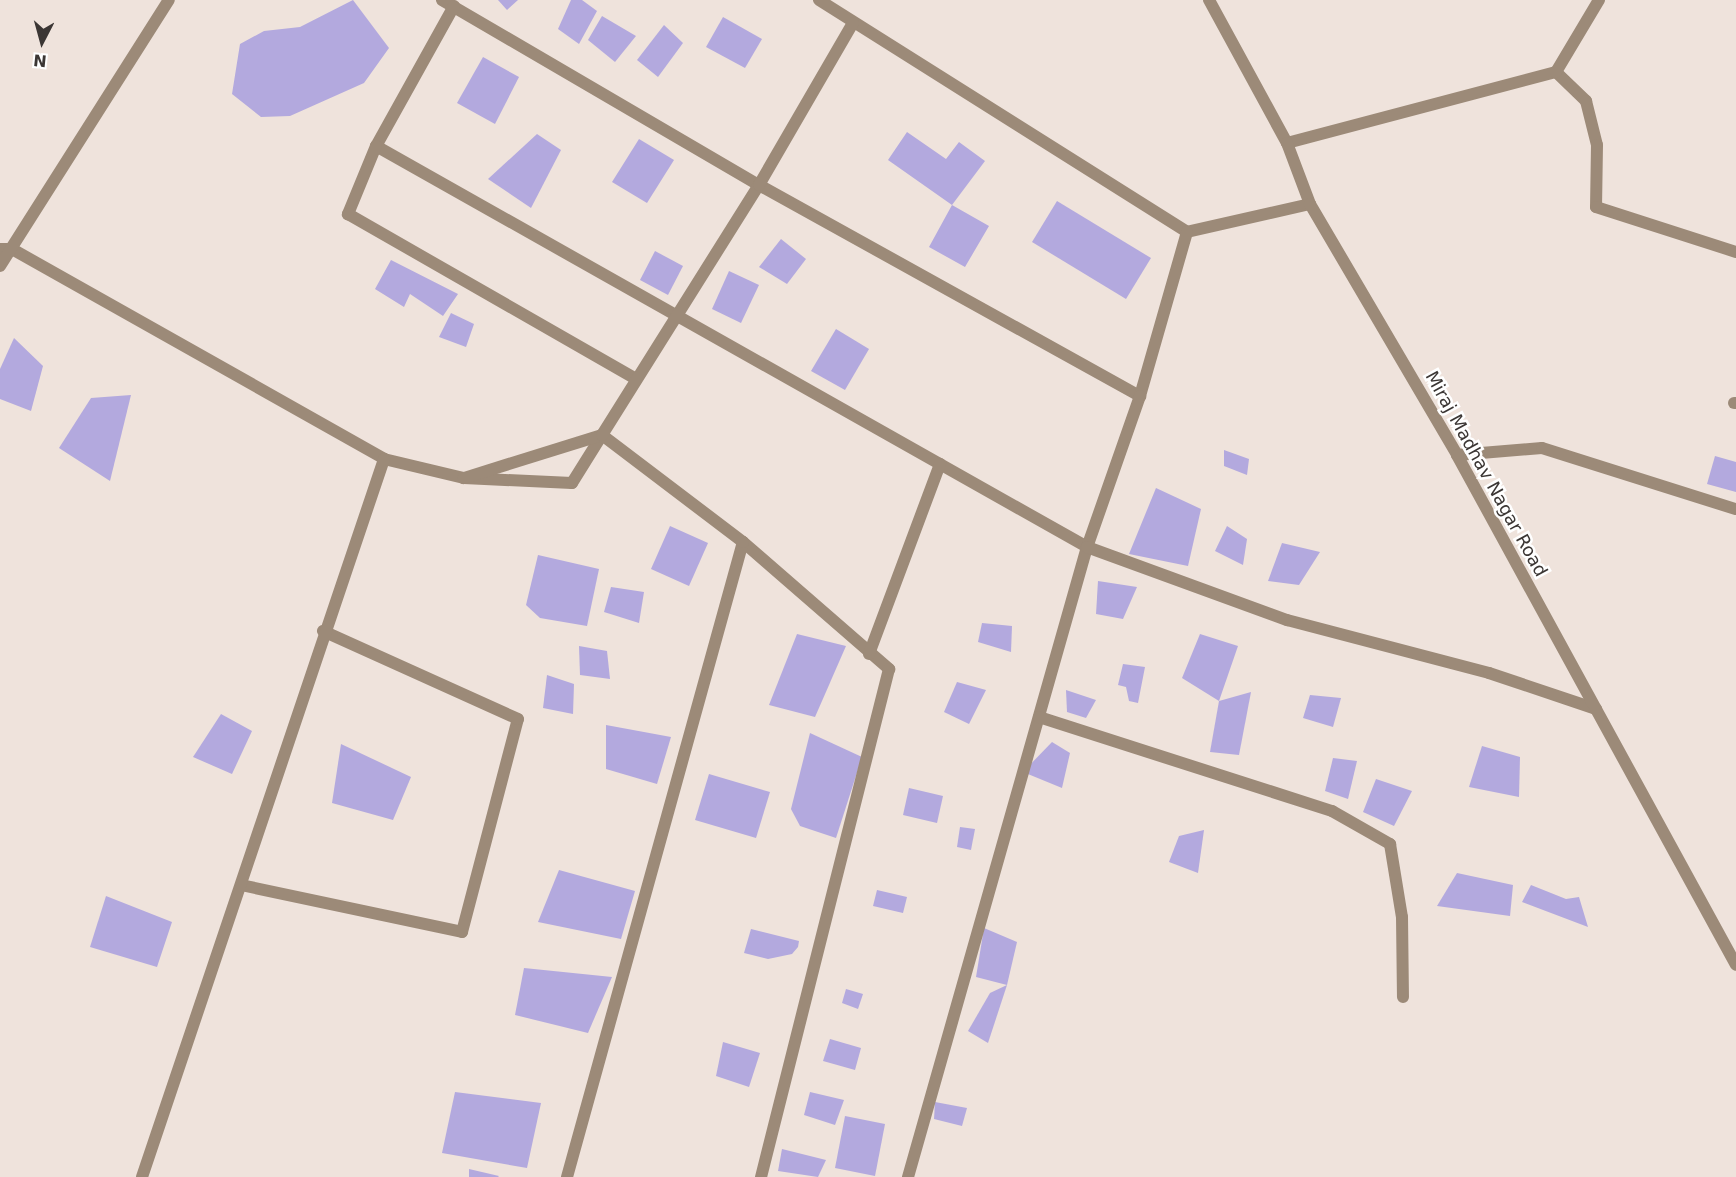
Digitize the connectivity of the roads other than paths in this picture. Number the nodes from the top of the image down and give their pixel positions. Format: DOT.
graph roads {
  1 [pos="169,0"];
  2 [pos="442,0"];
  3 [pos="819,0"];
  4 [pos="1209,0"];
  5 [pos="1599,0"];
  6 [pos="454,6"];
  7 [pos="853,22"];
  8 [pos="1556,72"];
  9 [pos="1287,143"];
  10 [pos="376,146"];
  11 [pos="759,185"];
  12 [pos="1310,204"];
  13 [pos="1186,232"];
  14 [pos="6,249"];
  15 [pos="1736,252"];
  16 [pos="0,266"];
  17 [pos="677,318"];
  18 [pos="636,379"];
  19 [pos="1140,396"];
  20 [pos="602,435"];
  21 [pos="1457,455"];
  22 [pos="384,459"];
  23 [pos="940,464"];
  24 [pos="464,478"];
  25 [pos="1736,509"];
  26 [pos="743,542"];
  27 [pos="1087,547"];
  28 [pos="323,631"];
  29 [pos="869,654"];
  30 [pos="1596,709"];
  31 [pos="1039,717"];
  32 [pos="242,885"];
  33 [pos="1736,964"];
  34 [pos="1403,997"];
  35 [pos="142,1177"];
  36 [pos="567,1177"];
  37 [pos="761,1177"];
  38 [pos="908,1177"];
  1 -- 14 [label="street"];
  2 -- 6 [label="street"];
  3 -- 7 [label="street"];
  4 -- 9 [label="street, Miraj Madhav Nagar Road"];
  5 -- 8 [label="street"];
  6 -- 10 [label="street"];
  6 -- 11 [label="street"];
  7 -- 11 [label="street"];
  7 -- 13 [label="street"];
  8 -- 9 [label="street"];
  8 -- 15 [label="street"];
  9 -- 12 [label="street, Miraj Madhav Nagar Road"];
  10 -- 17 [label="street"];
  10 -- 18 [label="street"];
  11 -- 17 [label="street"];
  11 -- 19 [label="street"];
  12 -- 13 [label="street"];
  12 -- 21 [label="street, Miraj Madhav Nagar Road"];
  13 -- 19 [label="street"];
  14 -- 16 [label="street"];
  14 -- 22 [label="street"];
  17 -- 18 [label="street"];
  17 -- 23 [label="street"];
  18 -- 20 [label="street"];
  19 -- 27 [label="street"];
  20 -- 24 [label="street"];
  20 -- 24 [label="street"];
  20 -- 26 [label="street"];
  21 -- 25 [label="street"];
  21 -- 30 [label="street, Miraj Madhav Nagar Road"];
  22 -- 24 [label="street"];
  22 -- 28 [label="street"];
  23 -- 27 [label="street"];
  23 -- 29 [label="street"];
  26 -- 29 [label="street"];
  26 -- 36 [label="street"];
  27 -- 30 [label="street"];
  27 -- 31 [label="street"];
  28 -- 32 [label="street"];
  28 -- 32 [label="street"];
  29 -- 37 [label="street"];
  30 -- 33 [label="street, Miraj Madhav Nagar Road"];
  31 -- 34 [label="street"];
  31 -- 38 [label="street"];
  32 -- 35 [label="street"];
}
